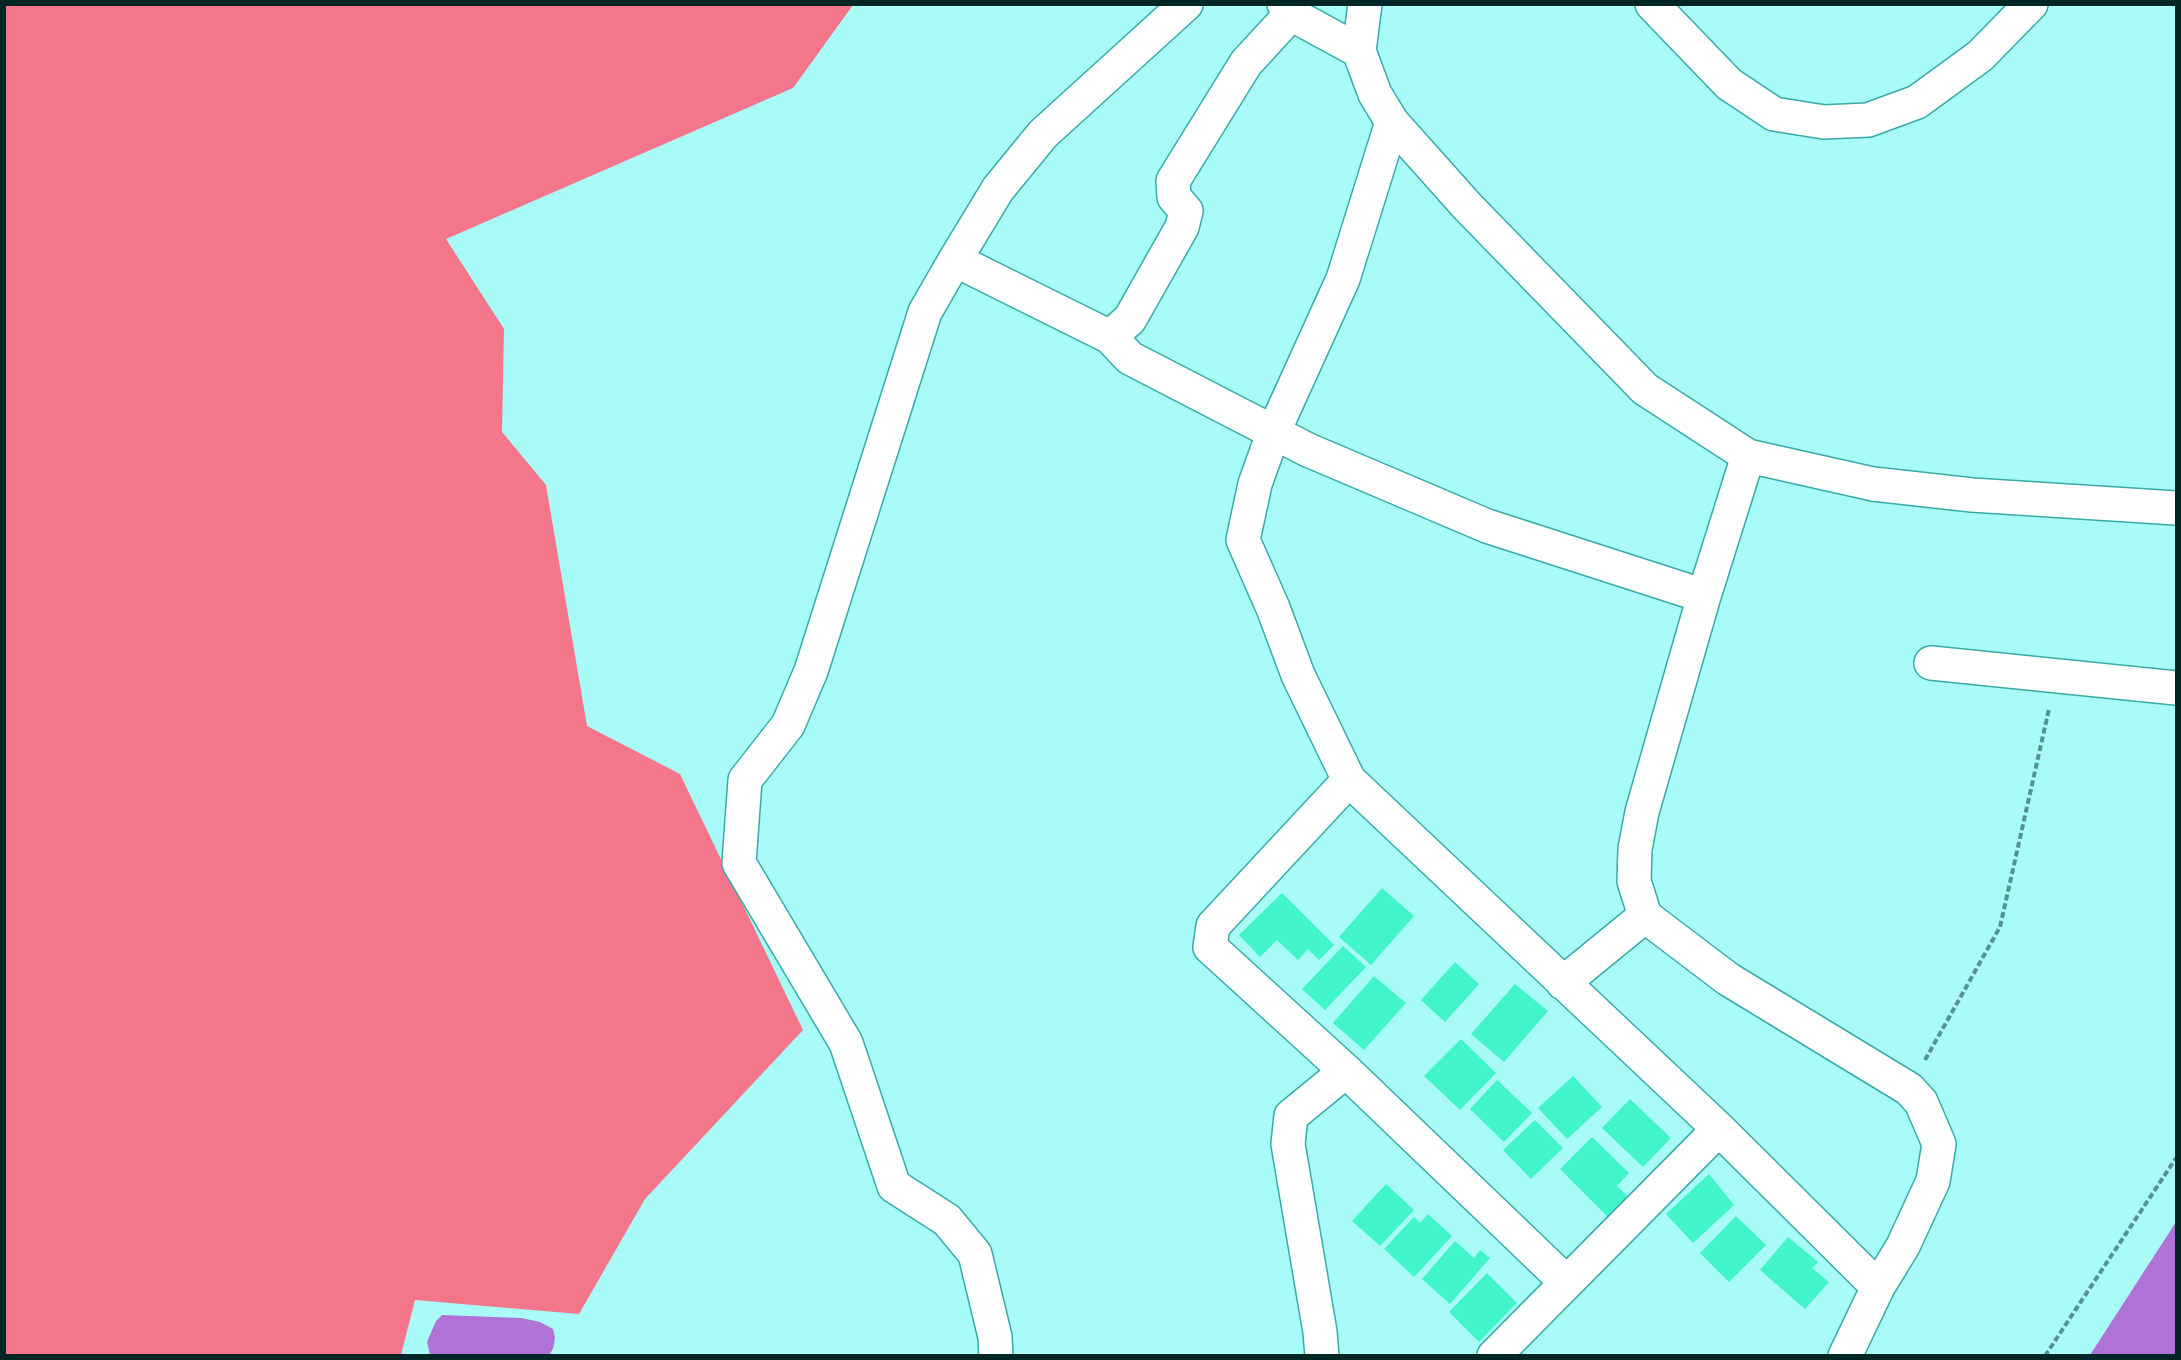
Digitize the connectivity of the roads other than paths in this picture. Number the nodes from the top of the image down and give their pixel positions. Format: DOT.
graph roads {
  1 [pos="1186,4"];
  2 [pos="1365,4"];
  3 [pos="1652,4"];
  4 [pos="2031,4"];
  5 [pos="1287,9"];
  6 [pos="1359,51"];
  7 [pos="1392,122"];
  8 [pos="955,260"];
  9 [pos="1110,337"];
  10 [pos="1274,431"];
  11 [pos="1748,456"];
  12 [pos="2176,508"];
  13 [pos="1704,596"];
  14 [pos="1931,663"];
  15 [pos="2176,688"];
  16 [pos="1349,780"];
  17 [pos="1645,916"];
  18 [pos="1563,983"];
  19 [pos="1346,1071"];
  20 [pos="1719,1129"];
  21 [pos="1566,1282"];
  22 [pos="1878,1287"];
  23 [pos="996,1356"];
  24 [pos="1322,1356"];
  25 [pos="1494,1356"];
  26 [pos="1845,1356"];
  1 -- 8 [label="street"];
  2 -- 6 [label="street"];
  3 -- 4 [label="street"];
  5 -- 6 [label="street"];
  5 -- 9 [label="street"];
  6 -- 7 [label="street"];
  7 -- 10 [label="street"];
  7 -- 11 [label="street"];
  8 -- 9 [label="street"];
  8 -- 23 [label="street"];
  9 -- 10 [label="street"];
  10 -- 13 [label="street"];
  10 -- 16 [label="street"];
  11 -- 12 [label="street"];
  11 -- 13 [label="street"];
  13 -- 17 [label="street"];
  14 -- 15 [label="street"];
  16 -- 18 [label="street"];
  16 -- 19 [label="street"];
  17 -- 18 [label="street"];
  17 -- 22 [label="street"];
  18 -- 20 [label="street"];
  19 -- 21 [label="street"];
  19 -- 24 [label="street"];
  20 -- 21 [label="street"];
  20 -- 22 [label="street"];
  21 -- 25 [label="street"];
  22 -- 26 [label="street"];
}
